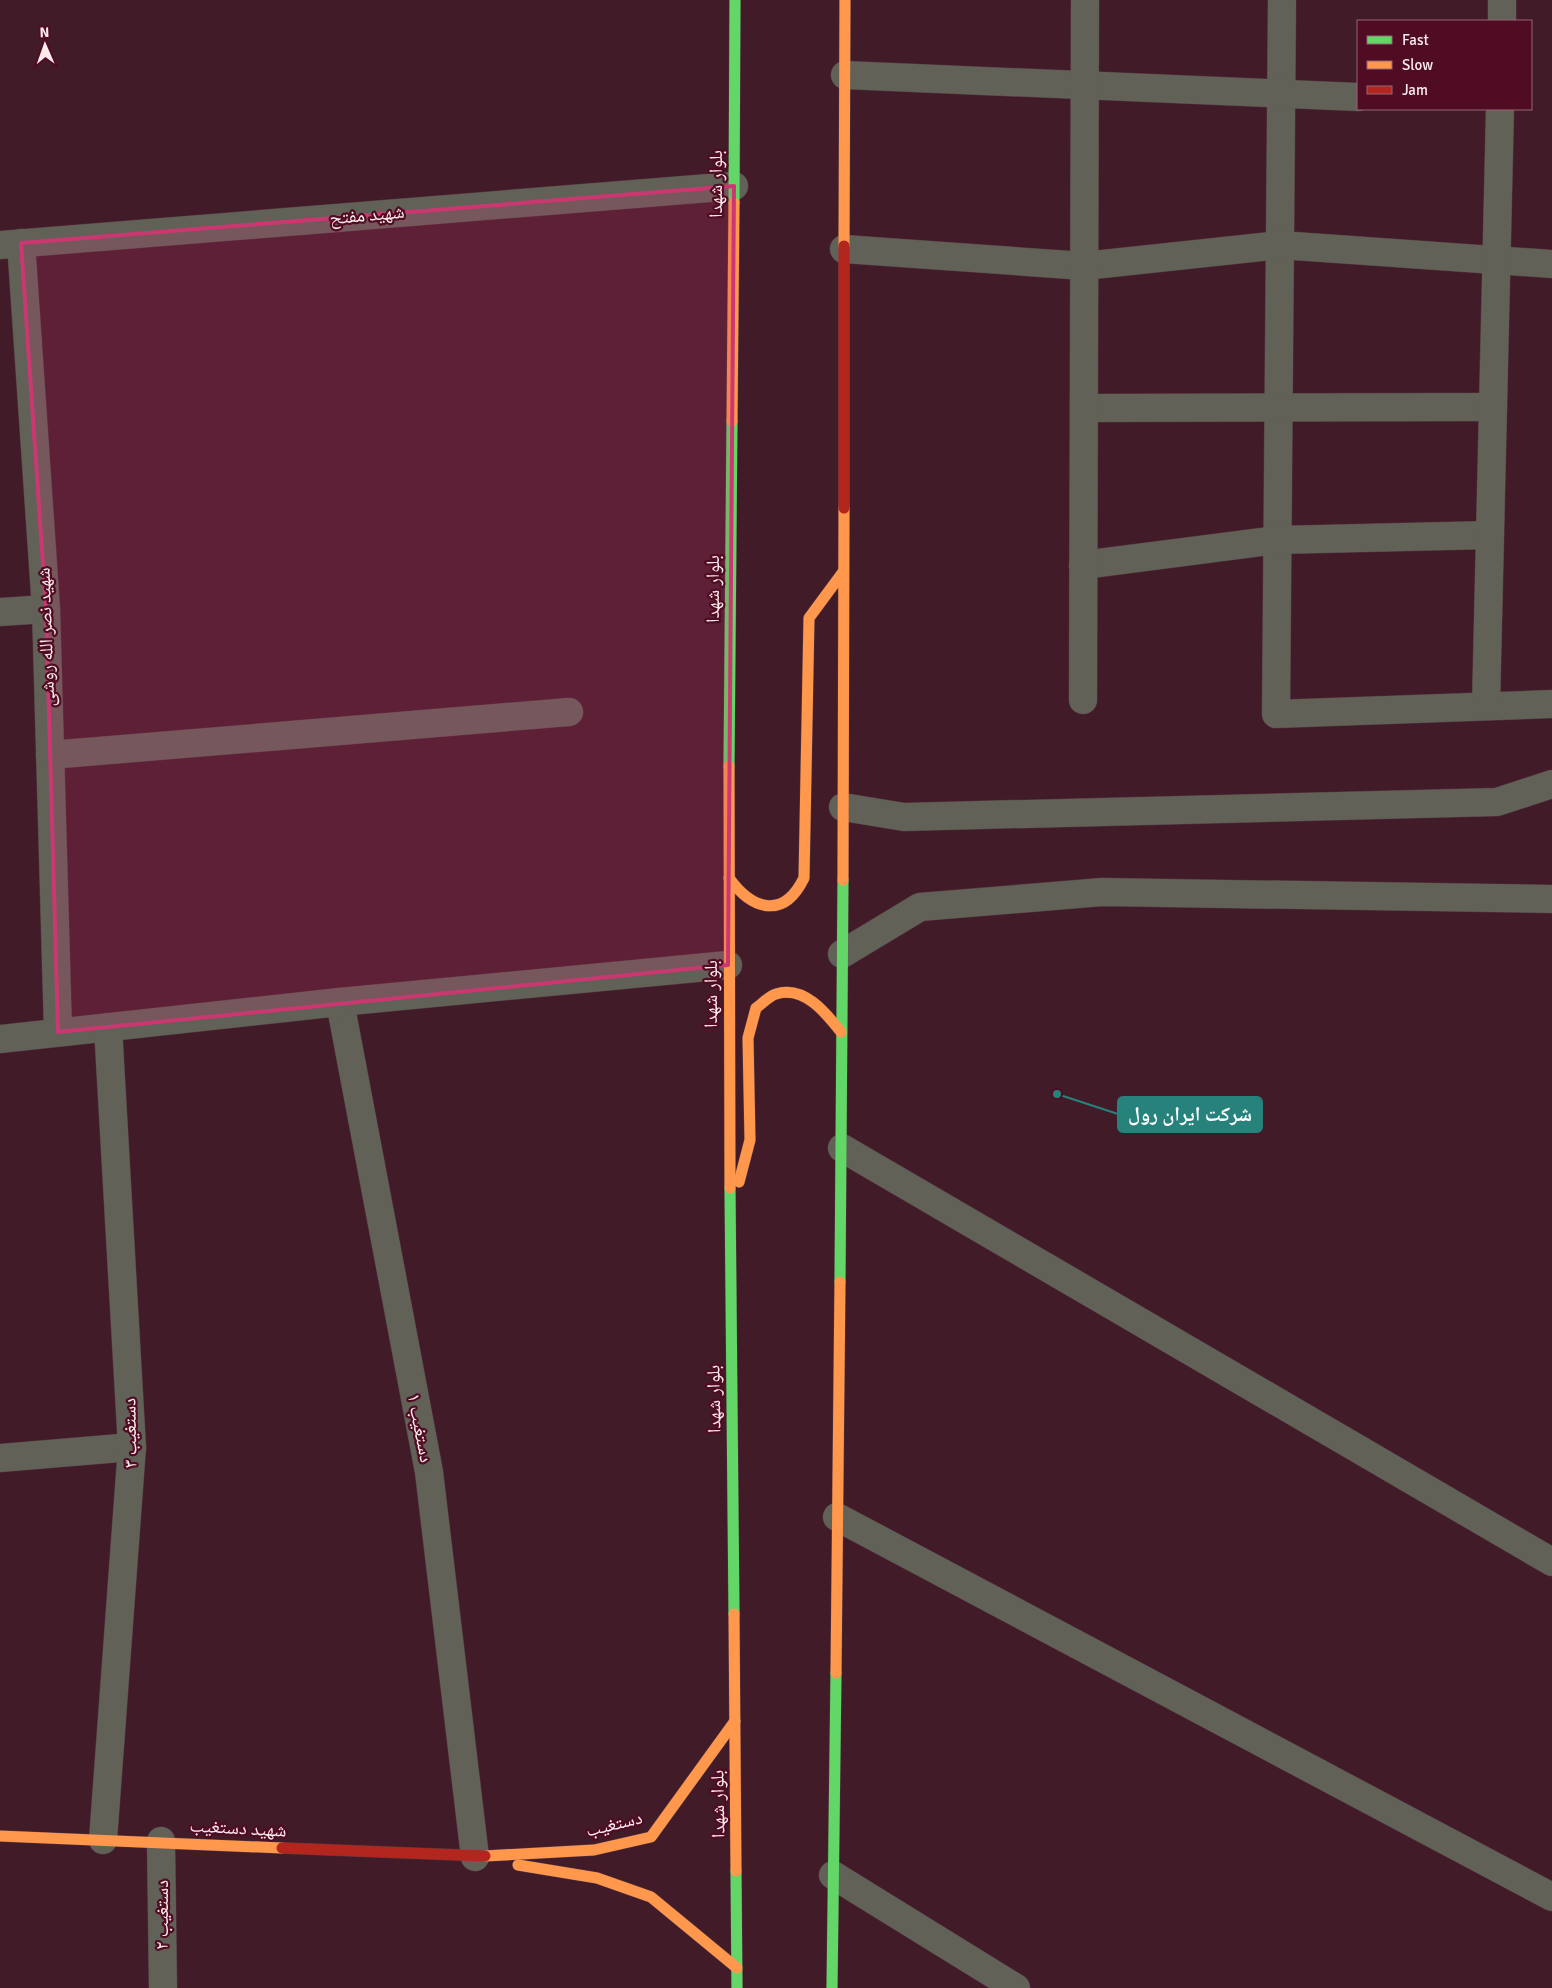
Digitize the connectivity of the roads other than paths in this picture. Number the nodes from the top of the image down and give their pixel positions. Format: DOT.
graph roads {
  1 [pos="735,0"];
  2 [pos="845,0"];
  3 [pos="1085,0"];
  4 [pos="1282,0"];
  5 [pos="1502,0"];
  6 [pos="1502,20"];
  7 [pos="845,75"];
  8 [pos="1085,86"];
  9 [pos="1281,94"];
  10 [pos="1357,97"];
  11 [pos="1500,110"];
  12 [pos="734,186"];
  13 [pos="10,244"];
  14 [pos="1280,245"];
  15 [pos="844,249"];
  16 [pos="1496,262"];
  17 [pos="1552,264"];
  18 [pos="1084,266"];
  19 [pos="1278,406"];
  20 [pos="1493,407"];
  21 [pos="1084,408"];
  22 [pos="1490,535"];
  23 [pos="1277,540"];
  24 [pos="1084,565"];
  25 [pos="843,572"];
  26 [pos="46,609"];
  27 [pos="0,612"];
  28 [pos="1082,700"];
  29 [pos="1552,704"];
  30 [pos="1486,706"];
  31 [pos="569,712"];
  32 [pos="50,755"];
  33 [pos="1552,784"];
  34 [pos="843,807"];
  35 [pos="729,878"];
  36 [pos="1552,899"];
  37 [pos="842,954"];
  38 [pos="728,965"];
  39 [pos="340,1002"];
  40 [pos="108,1027"];
  41 [pos="58,1032"];
  42 [pos="841,1032"];
  43 [pos="0,1039"];
  44 [pos="842,1148"];
  45 [pos="730,1218"];
  46 [pos="132,1447"];
  47 [pos="0,1458"];
  48 [pos="837,1517"];
  49 [pos="1552,1562"];
  50 [pos="735,1721"];
  51 [pos="0,1836"];
  52 [pos="103,1840"];
  53 [pos="161,1841"];
  54 [pos="475,1857"];
  55 [pos="833,1875"];
  56 [pos="1552,1897"];
  57 [pos="737,1968"];
  58 [pos="163,1988"];
  59 [pos="737,1988"];
  60 [pos="832,1988"];
  61 [pos="1016,1988"];
  1 -- 12 [label="main road, بلوار شهدا"];
  2 -- 7 [label="main road"];
  3 -- 8 [label="street"];
  4 -- 9 [label="street"];
  5 -- 6 [label="street"];
  7 -- 8 [label="street"];
  7 -- 15 [label="main road"];
  8 -- 9 [label="street"];
  8 -- 18 [label="street"];
  9 -- 10 [label="street"];
  9 -- 14 [label="street"];
  11 -- 16 [label="street"];
  12 -- 13 [label="street, شهید مفتح"];
  12 -- 35 [label="main road, بلوار شهدا"];
  13 -- 26 [label="street, شهید نصر الله روشی"];
  14 -- 16 [label="street"];
  14 -- 18 [label="street"];
  14 -- 19 [label="street"];
  15 -- 18 [label="street"];
  15 -- 25 [label="main road"];
  16 -- 17 [label="street"];
  16 -- 20 [label="street"];
  18 -- 21 [label="street"];
  19 -- 20 [label="street"];
  19 -- 21 [label="street"];
  19 -- 23 [label="street"];
  20 -- 22 [label="street"];
  21 -- 24 [label="street"];
  22 -- 23 [label="street"];
  22 -- 30 [label="street"];
  23 -- 24 [label="street"];
  23 -- 30 [label="street"];
  24 -- 28 [label="street"];
  25 -- 34 [label="main road"];
  25 -- 35 [label="main road"];
  26 -- 27 [label="street"];
  26 -- 32 [label="street, شهید نصر الله روشی"];
  29 -- 30 [label="street"];
  31 -- 32 [label="street"];
  32 -- 41 [label="street, شهید نصر الله روشی"];
  33 -- 34 [label="street"];
  34 -- 37 [label="main road"];
  35 -- 38 [label="main road, بلوار شهدا"];
  36 -- 37 [label="street"];
  37 -- 42 [label="main road"];
  38 -- 39 [label="street"];
  38 -- 45 [label="main road, بلوار شهدا"];
  39 -- 40 [label="street"];
  39 -- 54 [label="street, دستغیب ۱"];
  40 -- 41 [label="street"];
  40 -- 46 [label="street, دستغیب ۳"];
  41 -- 43 [label="street"];
  42 -- 44 [label="main road"];
  42 -- 45 [label="main road"];
  44 -- 48 [label="main road"];
  44 -- 49 [label="street"];
  45 -- 50 [label="main road, بلوار شهدا"];
  46 -- 47 [label="street"];
  46 -- 52 [label="street, دستغیب ۳"];
  48 -- 55 [label="main road"];
  48 -- 56 [label="street"];
  50 -- 54 [label="main road, دستغیب"];
  50 -- 57 [label="main road, بلوار شهدا"];
  51 -- 52 [label="main road, شهید دستغیب"];
  52 -- 53 [label="main road, شهید دستغیب"];
  53 -- 54 [label="main road, شهید دستغیب"];
  53 -- 58 [label="street, دستغیب ۲"];
  54 -- 57 [label="main road"];
  55 -- 60 [label="main road"];
  55 -- 61 [label="street"];
  57 -- 59 [label="main road, بلوار شهدا"];
}
